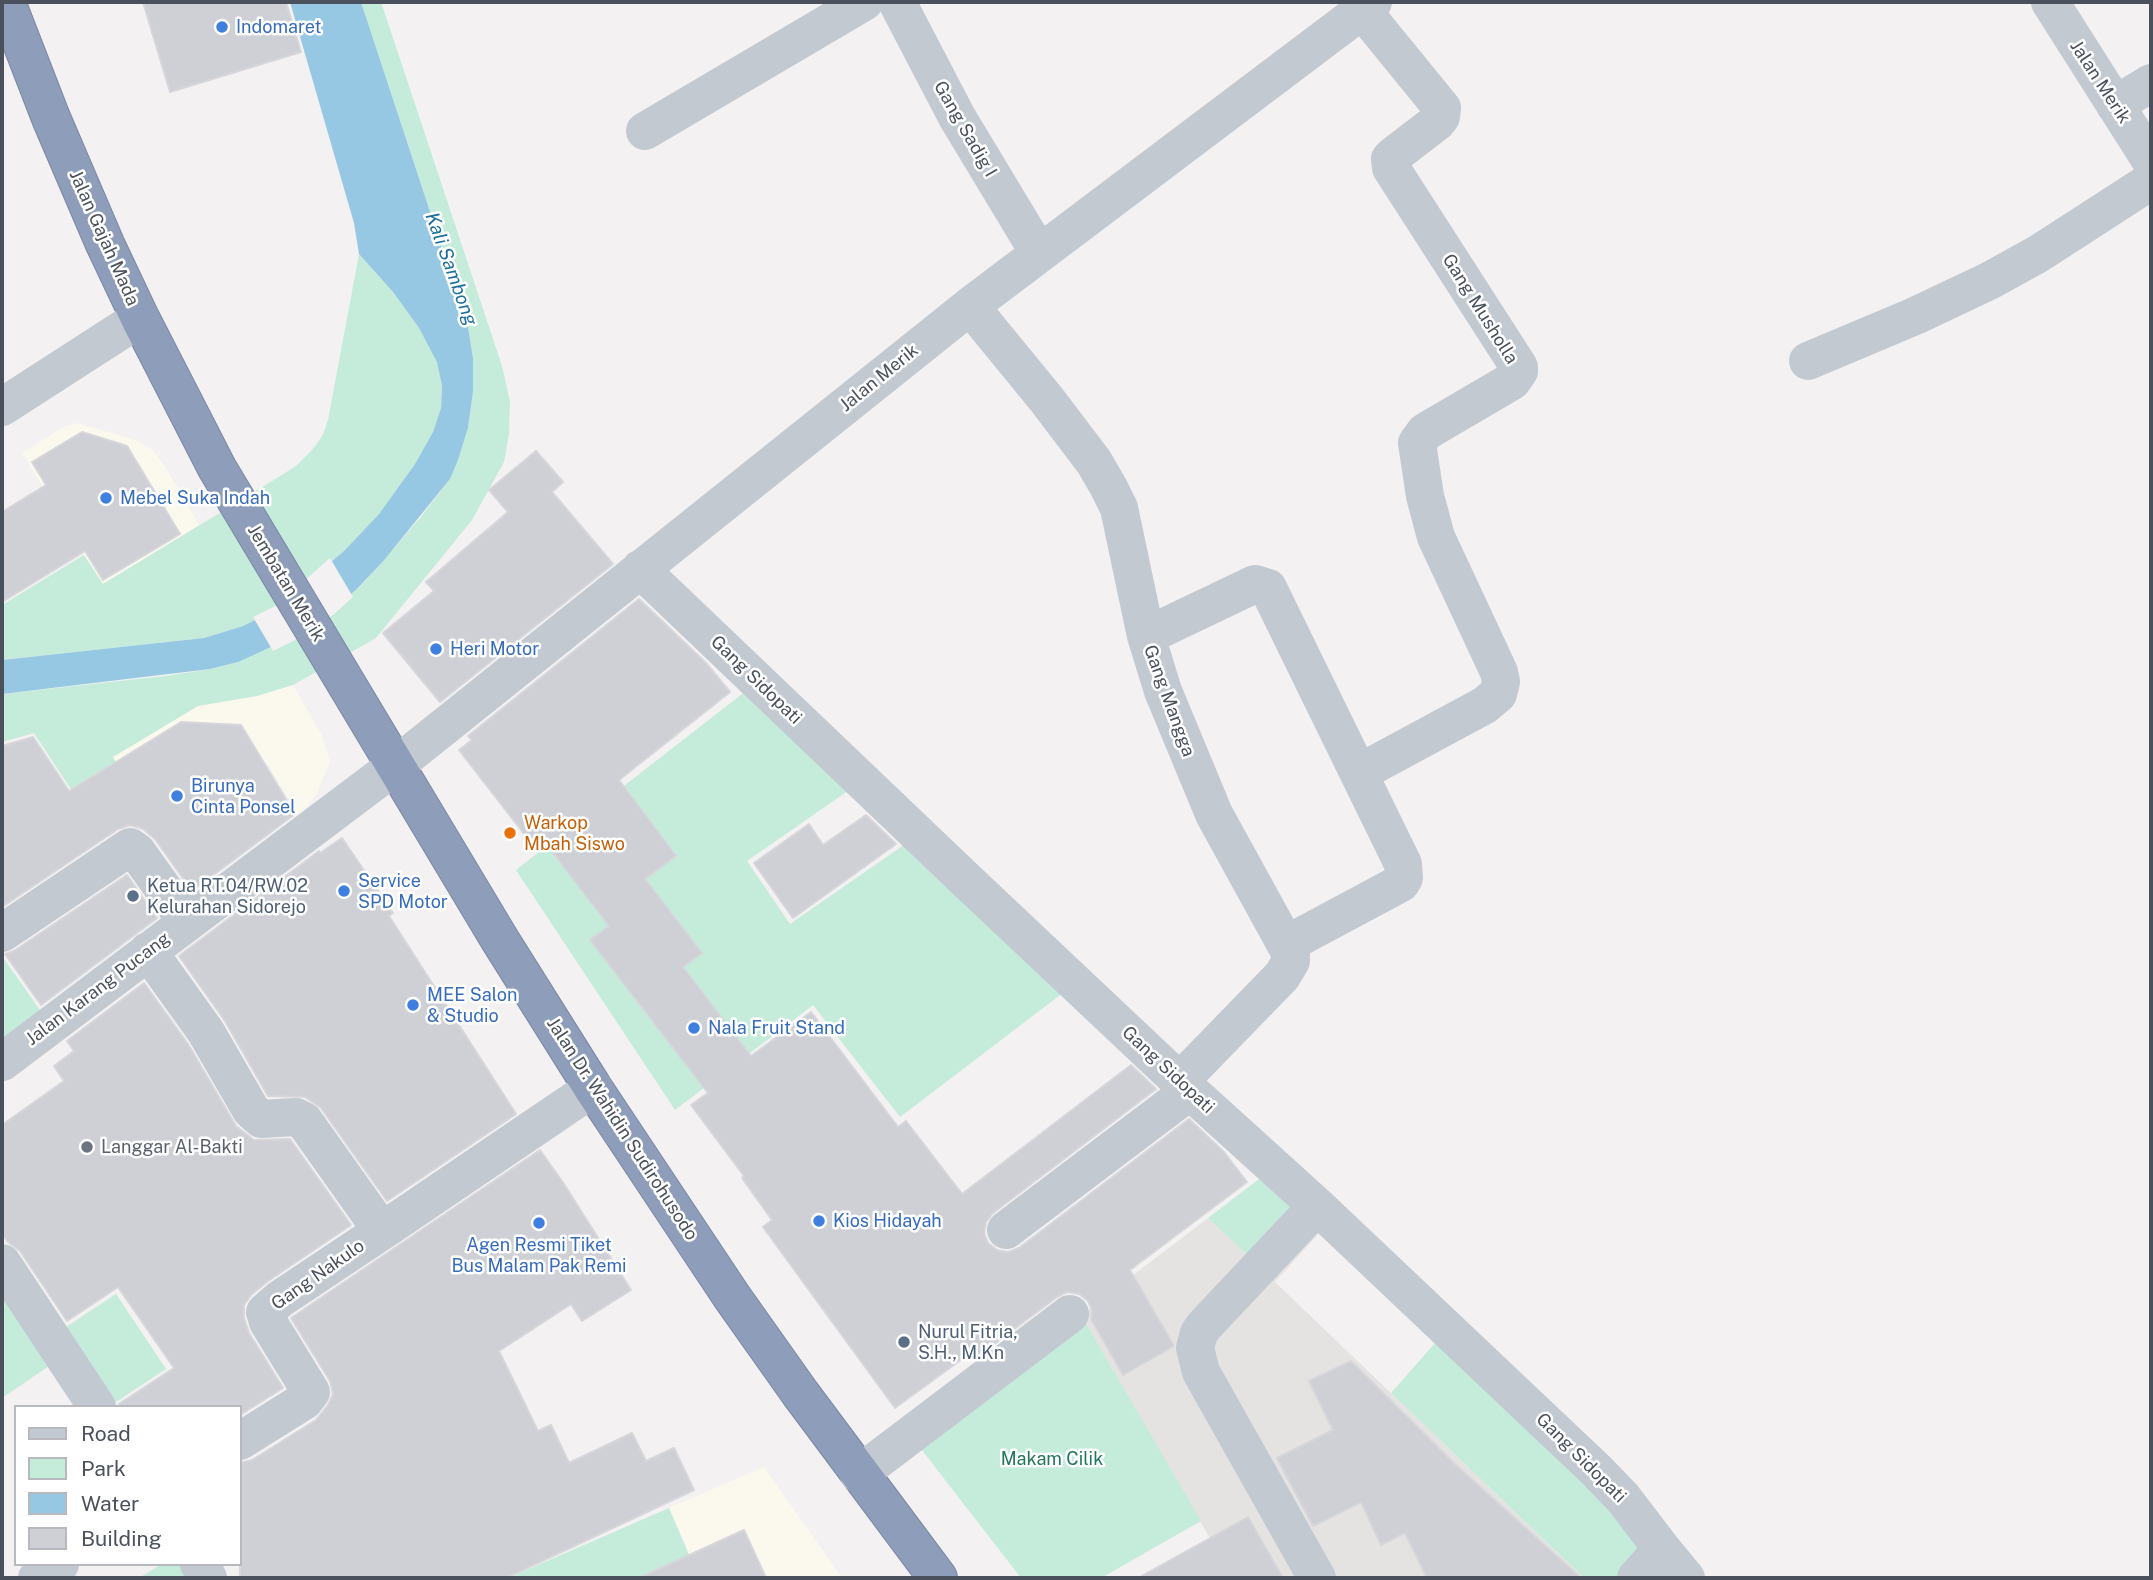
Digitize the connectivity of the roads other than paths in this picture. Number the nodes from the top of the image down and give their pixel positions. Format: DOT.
graph roads {
  1 [pos="6,2"];
  2 [pos="864,2"];
  3 [pos="897,2"];
  4 [pos="2050,2"];
  5 [pos="1368,6"];
  6 [pos="2151,82"];
  7 [pos="2115,105"];
  8 [pos="645,131"];
  9 [pos="2151,161"];
  10 [pos="2151,181"];
  11 [pos="1039,253"];
  12 [pos="970,306"];
  13 [pos="140,318"];
  14 [pos="1808,360"];
  15 [pos="2,407"];
  16 [pos="217,468"];
  17 [pos="640,569"];
  18 [pos="1146,636"];
  19 [pos="333,663"];
  20 [pos="395,766"];
  21 [pos="1359,773"];
  22 [pos="187,922"];
  23 [pos="2,933"];
  24 [pos="1287,944"];
  25 [pos="148,951"];
  26 [pos="2,1062"];
  27 [pos="1185,1086"];
  28 [pos="593,1088"];
  29 [pos="1317,1206"];
  30 [pos="1006,1230"];
  31 [pos="382,1231"];
  32 [pos="2,1264"];
  33 [pos="1070,1314"];
  34 [pos="96,1405"];
  35 [pos="242,1440"];
  36 [pos="859,1474"];
  37 [pos="1661,1549"];
  38 [pos="57,1566"];
  39 [pos="933,1576"];
  40 [pos="37,1578"];
  41 [pos="1317,1578"];
  42 [pos="1636,1578"];
  43 [pos="1686,1578"];
  1 -- 13 [label="highway, Jalan Gajah Mada"];
  2 -- 8 [label="street"];
  3 -- 11 [label="street, Gang Sadig I"];
  4 -- 7 [label="street, Jalan Merik"];
  5 -- 11 [label="street, Jalan Merik"];
  5 -- 21 [label="street, Gang Musholla"];
  6 -- 7 [label="street"];
  7 -- 9 [label="street, Jalan Merik"];
  10 -- 14 [label="street"];
  11 -- 12 [label="street, Jalan Merik"];
  12 -- 17 [label="street, Jalan Merik"];
  12 -- 18 [label="street, Gang Mangga"];
  13 -- 15 [label="street"];
  13 -- 16 [label="highway, Jalan Gajah Mada"];
  16 -- 19 [label="highway, Jembatan Merik"];
  17 -- 20 [label="street, Jalan Merik"];
  17 -- 27 [label="street, Gang Sidopati"];
  18 -- 21 [label="street"];
  18 -- 24 [label="street, Gang Mangga"];
  19 -- 20 [label="highway, Jalan Dr. Wahidin Sudirohusodo"];
  20 -- 22 [label="street, Jalan Karang Pucang"];
  20 -- 28 [label="highway, Jalan Dr. Wahidin Sudirohusodo"];
  21 -- 24 [label="street"];
  22 -- 23 [label="street"];
  22 -- 25 [label="street, Jalan Karang Pucang"];
  24 -- 27 [label="street"];
  25 -- 26 [label="street, Jalan Karang Pucang"];
  25 -- 31 [label="street"];
  27 -- 29 [label="street, Gang Sidopati"];
  27 -- 30 [label="street"];
  28 -- 31 [label="street"];
  28 -- 36 [label="highway, Jalan Dr. Wahidin Sudirohusodo"];
  29 -- 37 [label="street, Gang Sidopati"];
  29 -- 41 [label="street"];
  31 -- 35 [label="street, Gang Nakulo"];
  32 -- 34 [label="street"];
  33 -- 36 [label="street"];
  36 -- 39 [label="highway, Jalan Dr. Wahidin Sudirohusodo"];
  37 -- 42 [label="street"];
  37 -- 43 [label="street, Gang Sidopati"];
  38 -- 40 [label="street"];
}
